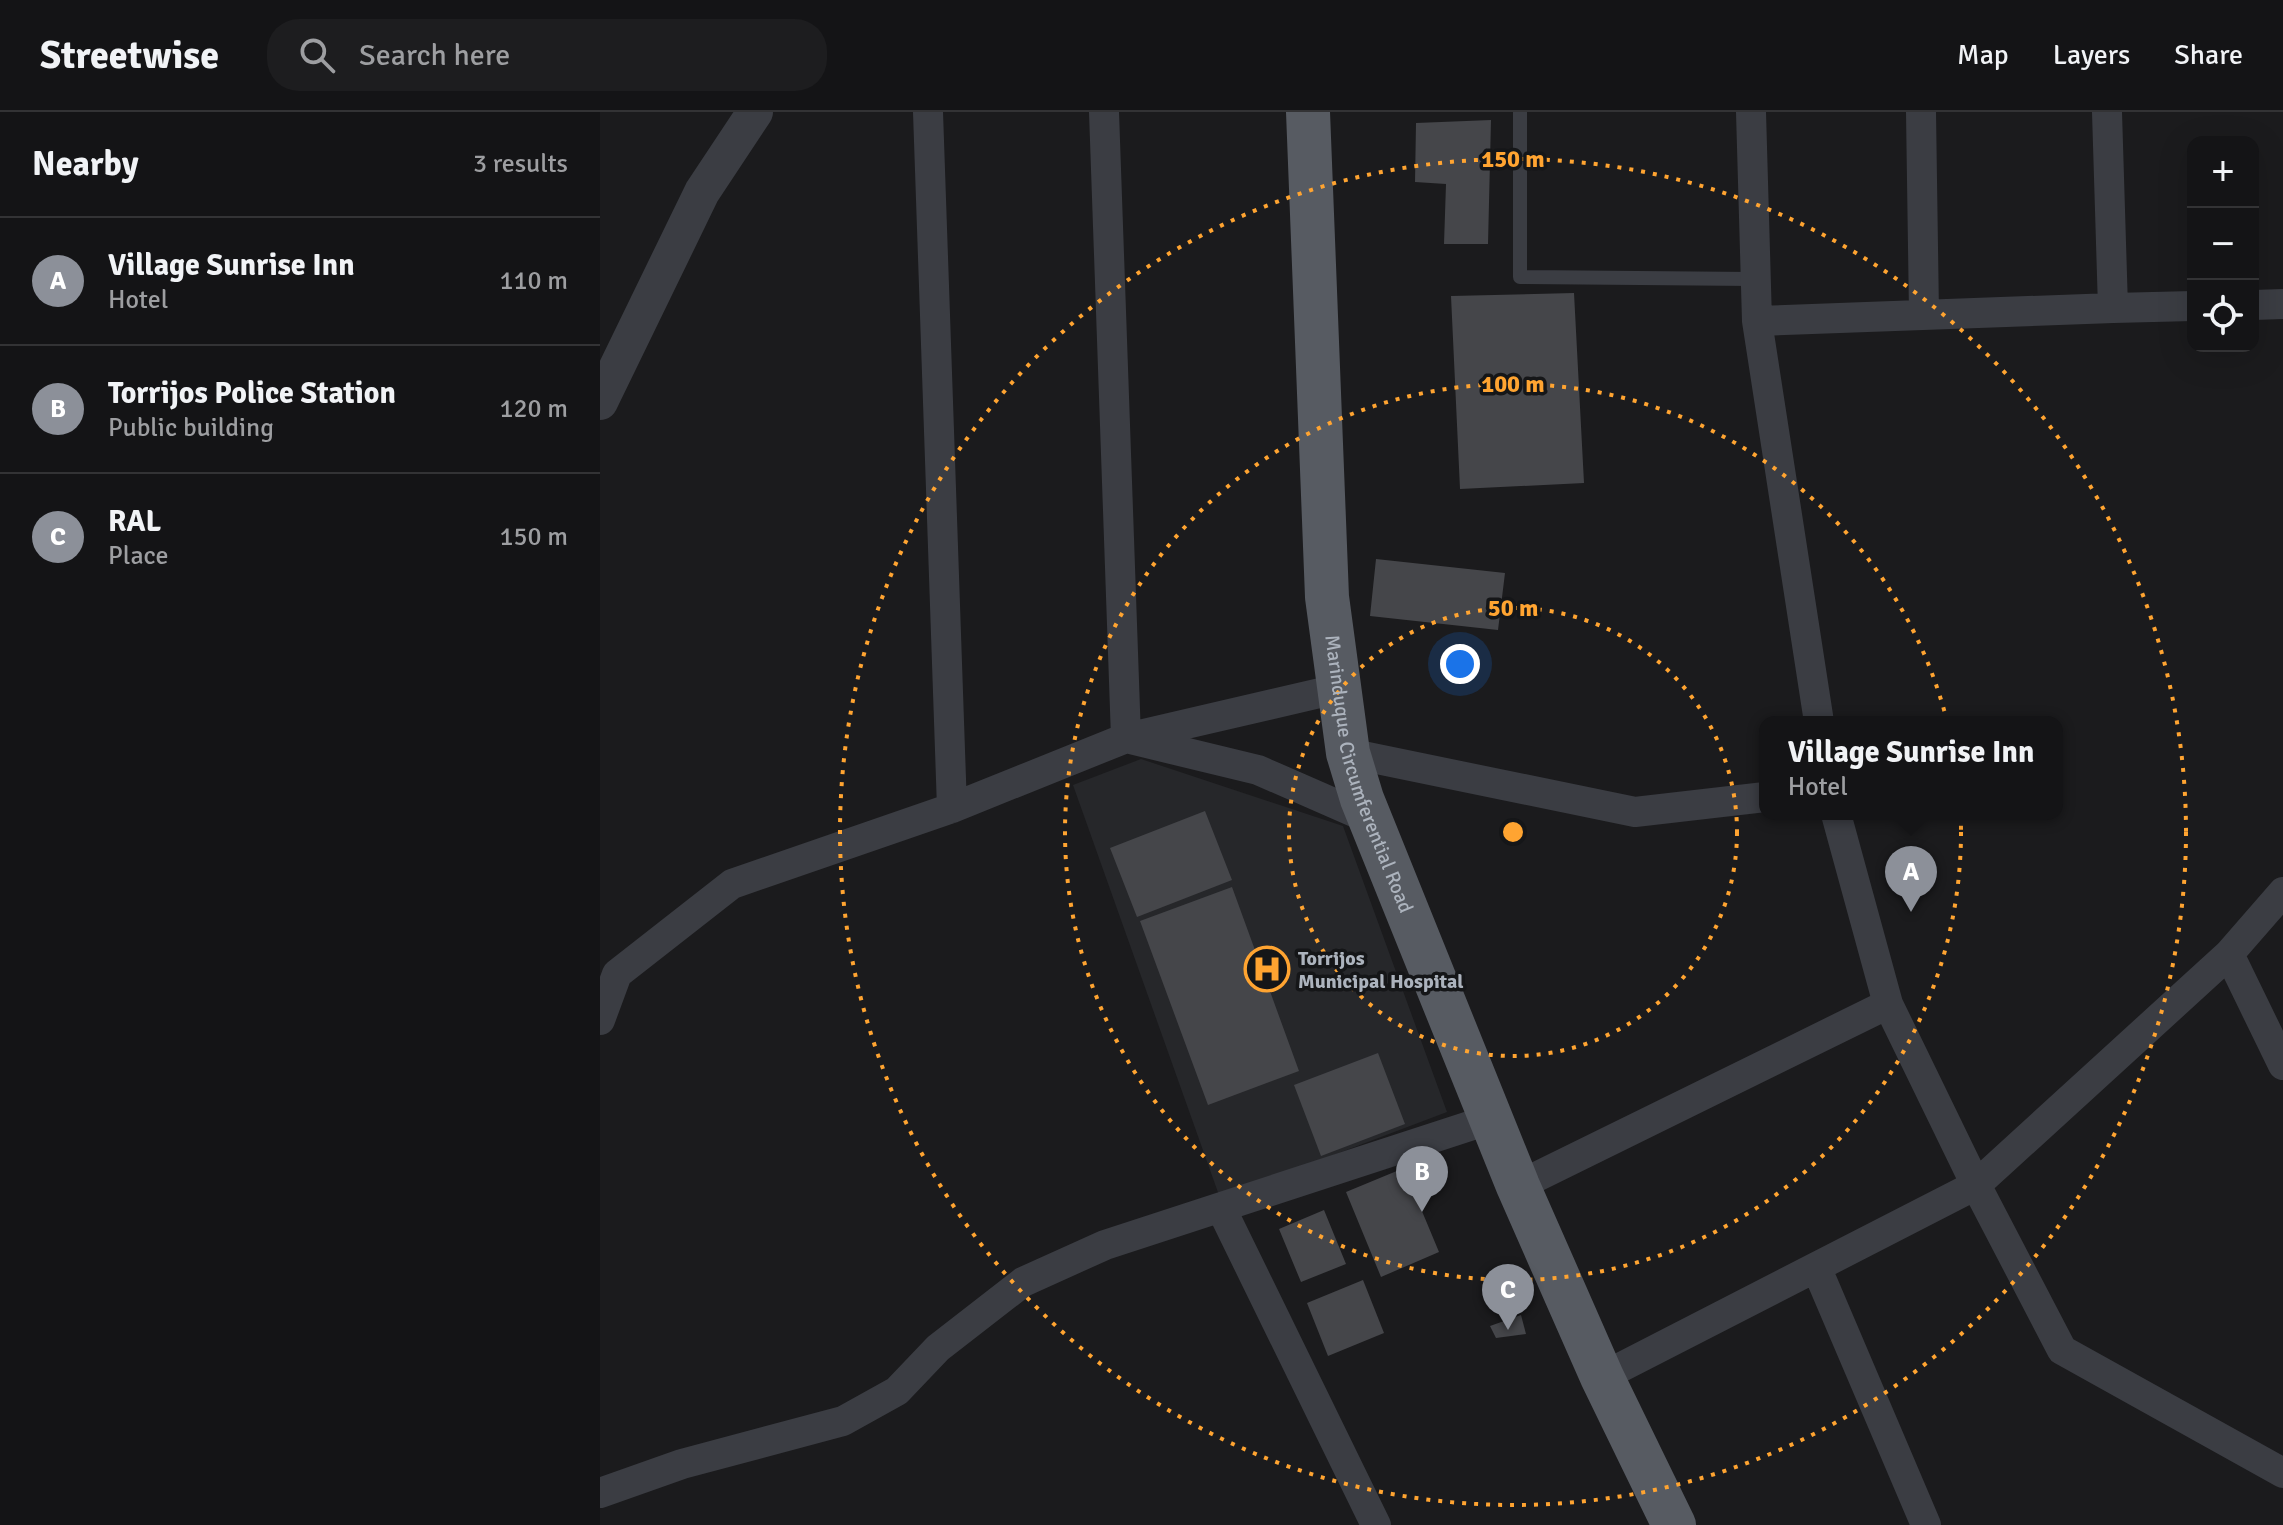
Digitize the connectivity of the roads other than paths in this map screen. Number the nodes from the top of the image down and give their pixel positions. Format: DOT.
graph roads {
  1 [pos="755,112"];
  2 [pos="928,112"];
  3 [pos="1104,112"];
  4 [pos="1308,112"];
  5 [pos="1520,112"];
  6 [pos="1751,112"];
  7 [pos="1921,112"];
  8 [pos="2107,112"];
  9 [pos="1753,279"];
  10 [pos="2283,304"];
  11 [pos="2259,305"];
  12 [pos="2187,306"];
  13 [pos="2113,308"];
  14 [pos="1924,314"];
  15 [pos="1757,321"];
  16 [pos="600,402"];
  17 [pos="1337,689"];
  18 [pos="1818,716"];
  19 [pos="1126,738"];
  20 [pos="1348,753"];
  21 [pos="1759,798"];
  22 [pos="952,808"];
  23 [pos="1370,819"];
  24 [pos="1838,820"];
  25 [pos="2283,892"];
  26 [pos="2229,954"];
  27 [pos="1888,1004"];
  28 [pos="600,1020"];
  29 [pos="2283,1065"];
  30 [pos="1491,1119"];
  31 [pos="1976,1185"];
  32 [pos="1518,1186"];
  33 [pos="1221,1208"];
  34 [pos="1817,1269"];
  35 [pos="1602,1377"];
  36 [pos="2283,1473"];
  37 [pos="600,1493"];
  38 [pos="1376,1525"];
  39 [pos="1674,1525"];
  40 [pos="1926,1525"];
  1 -- 16 [label="street"];
  2 -- 22 [label="street"];
  3 -- 19 [label="street"];
  4 -- 17 [label="main road, Marinduque Circumferential Road"];
  5 -- 9 [label="lane"];
  6 -- 9 [label="street"];
  7 -- 14 [label="street"];
  8 -- 13 [label="street"];
  9 -- 15 [label="street"];
  10 -- 11 [label="street"];
  12 -- 13 [label="street"];
  13 -- 14 [label="street"];
  14 -- 15 [label="street"];
  15 -- 18 [label="street"];
  17 -- 19 [label="street"];
  17 -- 20 [label="main road, Marinduque Circumferential Road"];
  19 -- 22 [label="street"];
  19 -- 23 [label="street"];
  20 -- 21 [label="street"];
  20 -- 23 [label="main road, Marinduque Circumferential Road"];
  22 -- 28 [label="street"];
  23 -- 30 [label="main road, Marinduque Circumferential Road"];
  24 -- 27 [label="street"];
  25 -- 26 [label="street"];
  26 -- 29 [label="street"];
  26 -- 31 [label="street"];
  27 -- 31 [label="street"];
  27 -- 32 [label="street"];
  30 -- 32 [label="main road, Marinduque Circumferential Road"];
  30 -- 33 [label="street"];
  31 -- 34 [label="street"];
  31 -- 36 [label="street"];
  32 -- 35 [label="main road, Marinduque Circumferential Road"];
  33 -- 37 [label="street"];
  33 -- 38 [label="street"];
  34 -- 35 [label="street"];
  34 -- 40 [label="street"];
  35 -- 39 [label="main road, Marinduque Circumferential Road"];
}
